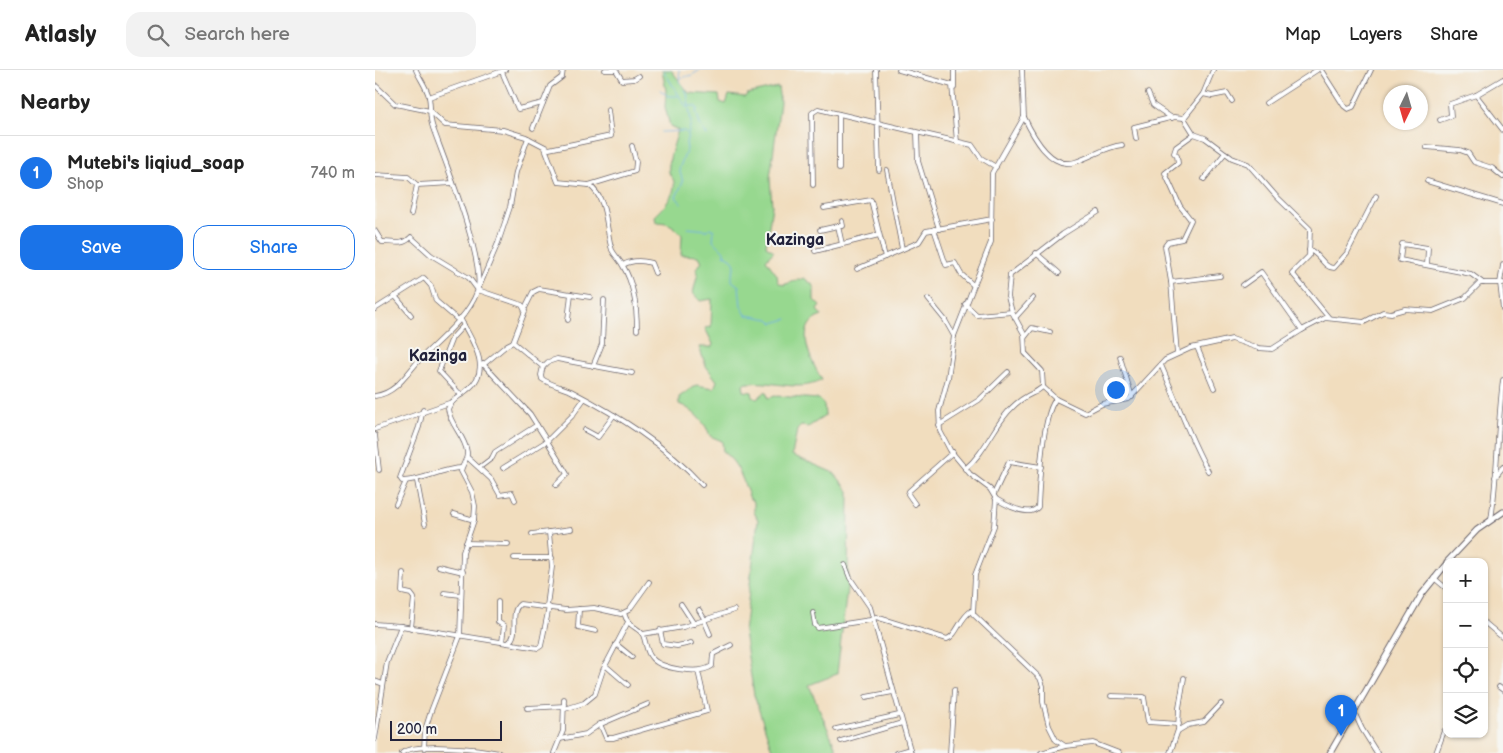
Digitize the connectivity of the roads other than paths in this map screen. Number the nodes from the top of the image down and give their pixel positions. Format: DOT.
graph roads {
  1 [pos="416,70"];
  2 [pos="505,70"];
  3 [pos="563,70"];
  4 [pos="605,70"];
  5 [pos="615,70"];
  6 [pos="876,70"];
  7 [pos="899,70"];
  8 [pos="954,70"];
  9 [pos="1022,70"];
  10 [pos="1213,70"];
  11 [pos="1319,70"];
  12 [pos="1371,70"];
  13 [pos="913,71"];
  14 [pos="500,72"];
  15 [pos="639,76"];
  16 [pos="1503,79"];
  17 [pos="375,85"];
  18 [pos="954,88"];
  19 [pos="1148,93"];
  20 [pos="1203,94"];
  21 [pos="1476,95"];
  22 [pos="429,97"];
  23 [pos="1232,101"];
  24 [pos="543,103"];
  25 [pos="1266,104"];
  26 [pos="608,110"];
  27 [pos="430,111"];
  28 [pos="839,114"];
  29 [pos="1024,117"];
  30 [pos="1172,118"];
  31 [pos="1184,118"];
  32 [pos="1440,120"];
  33 [pos="877,124"];
  34 [pos="533,128"];
  35 [pos="1503,130"];
  36 [pos="917,133"];
  37 [pos="1194,134"];
  38 [pos="528,138"];
  39 [pos="1136,139"];
  40 [pos="957,142"];
  41 [pos="1122,145"];
  42 [pos="632,146"];
  43 [pos="1426,147"];
  44 [pos="545,148"];
  45 [pos="1225,153"];
  46 [pos="996,167"];
  47 [pos="839,169"];
  48 [pos="879,170"];
  49 [pos="887,170"];
  50 [pos="375,175"];
  51 [pos="1503,177"];
  52 [pos="1204,179"];
  53 [pos="1427,181"];
  54 [pos="453,182"];
  55 [pos="417,184"];
  56 [pos="813,185"];
  57 [pos="589,186"];
  58 [pos="1376,196"];
  59 [pos="1503,204"];
  60 [pos="824,208"];
  61 [pos="1098,212"];
  62 [pos="411,214"];
  63 [pos="993,218"];
  64 [pos="937,229"];
  65 [pos="821,230"];
  66 [pos="375,231"];
  67 [pos="879,235"];
  68 [pos="842,244"];
  69 [pos="902,249"];
  70 [pos="1309,250"];
  71 [pos="815,251"];
  72 [pos="1036,253"];
  73 [pos="885,257"];
  74 [pos="623,265"];
  75 [pos="1427,265"];
  76 [pos="1503,265"];
  77 [pos="857,269"];
  78 [pos="655,273"];
  79 [pos="1059,273"];
  80 [pos="1220,276"];
  81 [pos="1171,282"];
  82 [pos="1483,283"];
  83 [pos="1501,283"];
  84 [pos="973,285"];
  85 [pos="1243,285"];
  86 [pos="478,290"];
  87 [pos="571,294"];
  88 [pos="395,296"];
  89 [pos="590,297"];
  90 [pos="1033,298"];
  91 [pos="928,299"];
  92 [pos="604,300"];
  93 [pos="965,304"];
  94 [pos="525,308"];
  95 [pos="1503,308"];
  96 [pos="375,309"];
  97 [pos="1012,312"];
  98 [pos="411,316"];
  99 [pos="1015,318"];
  100 [pos="1329,318"];
  101 [pos="459,319"];
  102 [pos="568,320"];
  103 [pos="464,325"];
  104 [pos="637,330"];
  105 [pos="1301,330"];
  106 [pos="1050,332"];
  107 [pos="954,336"];
  108 [pos="1025,337"];
  109 [pos="513,342"];
  110 [pos="1197,347"];
  111 [pos="1177,354"];
  112 [pos="1120,357"];
  113 [pos="483,363"];
  114 [pos="1161,365"];
  115 [pos="543,366"];
  116 [pos="593,366"];
  117 [pos="1008,372"];
  118 [pos="632,373"];
  119 [pos="1503,380"];
  120 [pos="1043,387"];
  121 [pos="1214,388"];
  122 [pos="461,395"];
  123 [pos="375,396"];
  124 [pos="1132,397"];
  125 [pos="584,399"];
  126 [pos="1057,399"];
  127 [pos="452,402"];
  128 [pos="423,410"];
  129 [pos="613,414"];
  130 [pos="1501,418"];
  131 [pos="537,425"];
  132 [pos="939,425"];
  133 [pos="375,429"];
  134 [pos="585,430"];
  135 [pos="375,435"];
  136 [pos="547,441"];
  137 [pos="953,452"];
  138 [pos="467,456"];
  139 [pos="1503,466"];
  140 [pos="480,467"];
  141 [pos="461,468"];
  142 [pos="503,468"];
  143 [pos="965,468"];
  144 [pos="1041,468"];
  145 [pos="379,470"];
  146 [pos="1208,471"];
  147 [pos="1495,477"];
  148 [pos="406,481"];
  149 [pos="417,481"];
  150 [pos="556,485"];
  151 [pos="702,485"];
  152 [pos="994,494"];
  153 [pos="515,500"];
  154 [pos="996,500"];
  155 [pos="397,504"];
  156 [pos="915,504"];
  157 [pos="1503,512"];
  158 [pos="454,514"];
  159 [pos="474,520"];
  160 [pos="1491,520"];
  161 [pos="425,524"];
  162 [pos="571,529"];
  163 [pos="549,532"];
  164 [pos="532,534"];
  165 [pos="466,543"];
  166 [pos="509,544"];
  167 [pos="514,558"];
  168 [pos="552,558"];
  169 [pos="1451,558"];
  170 [pos="845,565"];
  171 [pos="438,566"];
  172 [pos="1443,567"];
  173 [pos="463,572"];
  174 [pos="403,573"];
  175 [pos="1434,578"];
  176 [pos="649,582"];
  177 [pos="1443,586"];
  178 [pos="444,593"];
  179 [pos="461,595"];
  180 [pos="498,602"];
  181 [pos="681,604"];
  182 [pos="548,607"];
  183 [pos="579,609"];
  184 [pos="699,610"];
  185 [pos="734,610"];
  186 [pos="971,611"];
  187 [pos="624,613"];
  188 [pos="813,613"];
  189 [pos="873,618"];
  190 [pos="704,620"];
  191 [pos="628,622"];
  192 [pos="375,624"];
  193 [pos="694,624"];
  194 [pos="1488,625"];
  195 [pos="401,626"];
  196 [pos="411,628"];
  197 [pos="660,630"];
  198 [pos="596,631"];
  199 [pos="643,634"];
  200 [pos="710,634"];
  201 [pos="460,636"];
  202 [pos="1503,638"];
  203 [pos="503,642"];
  204 [pos="508,643"];
  205 [pos="691,643"];
  206 [pos="616,644"];
  207 [pos="731,644"];
  208 [pos="632,657"];
  209 [pos="605,665"];
  210 [pos="698,671"];
  211 [pos="1184,678"];
  212 [pos="375,681"];
  213 [pos="383,684"];
  214 [pos="628,685"];
  215 [pos="954,690"];
  216 [pos="893,692"];
  217 [pos="1111,696"];
  218 [pos="866,697"];
  219 [pos="564,699"];
  220 [pos="648,704"];
  221 [pos="1221,704"];
  222 [pos="565,707"];
  223 [pos="527,708"];
  224 [pos="1354,712"];
  225 [pos="899,714"];
  226 [pos="902,723"];
  227 [pos="601,724"];
  228 [pos="1179,724"];
  229 [pos="836,728"];
  230 [pos="1178,731"];
  231 [pos="1443,734"];
  232 [pos="375,739"];
  233 [pos="560,739"];
  234 [pos="841,741"];
  235 [pos="1065,746"];
  236 [pos="1102,747"];
  237 [pos="423,748"];
  238 [pos="910,751"];
  239 [pos="402,753"];
  240 [pos="499,753"];
  241 [pos="554,753"];
  242 [pos="896,753"];
  243 [pos="950,753"];
  244 [pos="1041,753"];
  245 [pos="1099,753"];
  246 [pos="1119,753"];
  247 [pos="1170,753"];
  248 [pos="1330,753"];
  249 [pos="1377,753"];
  250 [pos="1436,753"];
  1 -- 22 [label="street"];
  2 -- 14 [label="street"];
  3 -- 24 [label="street"];
  4 -- 5 [label="street"];
  5 -- 15 [label="street"];
  6 -- 33 [label="street"];
  7 -- 13 [label="street"];
  8 -- 18 [label="street"];
  9 -- 29 [label="street"];
  10 -- 20 [label="street"];
  11 -- 12 [label="street"];
  11 -- 25 [label="street"];
  13 -- 18 [label="street"];
  14 -- 22 [label="street"];
  14 -- 24 [label="street"];
  16 -- 21 [label="street"];
  17 -- 27 [label="street"];
  18 -- 40 [label="street"];
  19 -- 30 [label="street"];
  20 -- 23 [label="street"];
  20 -- 31 [label="street"];
  21 -- 32 [label="street"];
  21 -- 35 [label="street"];
  22 -- 27 [label="street"];
  24 -- 34 [label="street"];
  26 -- 44 [label="street"];
  27 -- 38 [label="street"];
  27 -- 54 [label="street"];
  28 -- 33 [label="street"];
  28 -- 47 [label="street"];
  28 -- 56 [label="street"];
  29 -- 41 [label="street"];
  29 -- 46 [label="street"];
  30 -- 31 [label="street"];
  30 -- 39 [label="street"];
  31 -- 37 [label="street"];
  33 -- 36 [label="street"];
  33 -- 48 [label="street"];
  36 -- 40 [label="street"];
  36 -- 64 [label="street"];
  37 -- 45 [label="street"];
  37 -- 81 [label="street"];
  38 -- 44 [label="street"];
  38 -- 86 [label="street"];
  40 -- 46 [label="street"];
  42 -- 57 [label="street"];
  43 -- 51 [label="street"];
  44 -- 57 [label="street"];
  45 -- 52 [label="street"];
  45 -- 70 [label="street"];
  46 -- 63 [label="street"];
  49 -- 69 [label="street"];
  50 -- 55 [label="street"];
  53 -- 59 [label="street"];
  54 -- 55 [label="street"];
  54 -- 86 [label="street"];
  55 -- 62 [label="street"];
  57 -- 74 [label="street"];
  58 -- 70 [label="street"];
  60 -- 67 [label="street"];
  61 -- 72 [label="street"];
  63 -- 64 [label="street"];
  63 -- 84 [label="street"];
  64 -- 69 [label="street"];
  64 -- 84 [label="street"];
  65 -- 68 [label="street"];
  66 -- 86 [label="street"];
  67 -- 68 [label="street"];
  67 -- 73 [label="street"];
  68 -- 71 [label="street"];
  69 -- 73 [label="street"];
  70 -- 100 [label="street"];
  72 -- 79 [label="street"];
  72 -- 97 [label="street"];
  73 -- 77 [label="street"];
  74 -- 78 [label="street"];
  74 -- 104 [label="street"];
  75 -- 75 [label="street"];
  75 -- 82 [label="street"];
  76 -- 83 [label="street"];
  80 -- 81 [label="street"];
  81 -- 111 [label="street"];
  82 -- 83 [label="street"];
  82 -- 100 [label="street"];
  83 -- 95 [label="street"];
  84 -- 93 [label="street"];
  85 -- 105 [label="street"];
  86 -- 94 [label="street"];
  86 -- 101 [label="street"];
  87 -- 89 [label="street"];
  87 -- 94 [label="street"];
  87 -- 102 [label="street"];
  88 -- 96 [label="street"];
  88 -- 98 [label="street"];
  88 -- 101 [label="street"];
  90 -- 99 [label="street"];
  91 -- 107 [label="street"];
  92 -- 116 [label="street"];
  93 -- 97 [label="street"];
  93 -- 107 [label="street"];
  94 -- 109 [label="street"];
  97 -- 99 [label="street"];
  99 -- 108 [label="street"];
  100 -- 105 [label="street"];
  101 -- 103 [label="street"];
  101 -- 123 [label="street"];
  103 -- 113 [label="street"];
  103 -- 122 [label="street"];
  105 -- 110 [label="street"];
  106 -- 108 [label="street"];
  107 -- 132 [label="street"];
  108 -- 120 [label="street"];
  109 -- 113 [label="street"];
  109 -- 115 [label="street"];
  110 -- 111 [label="street"];
  110 -- 121 [label="street"];
  111 -- 114 [label="street"];
  112 -- 124 [label="street"];
  113 -- 122 [label="street"];
  113 -- 131 [label="street"];
  114 -- 124 [label="street"];
  114 -- 146 [label="street"];
  115 -- 116 [label="street"];
  115 -- 125 [label="street"];
  116 -- 118 [label="street"];
  117 -- 132 [label="street"];
  119 -- 130 [label="street"];
  120 -- 126 [label="street"];
  120 -- 143 [label="street"];
  122 -- 127 [label="street"];
  124 -- 126 [label="street"];
  125 -- 129 [label="street"];
  125 -- 136 [label="street"];
  126 -- 144 [label="street"];
  127 -- 128 [label="street"];
  127 -- 138 [label="street"];
  128 -- 133 [label="street"];
  128 -- 148 [label="street"];
  129 -- 134 [label="street"];
  129 -- 151 [label="street"];
  130 -- 147 [label="street"];
  131 -- 136 [label="street"];
  131 -- 140 [label="street"];
  132 -- 137 [label="street"];
  135 -- 145 [label="street"];
  136 -- 142 [label="street"];
  136 -- 150 [label="street"];
  137 -- 143 [label="street"];
  137 -- 156 [label="street"];
  138 -- 140 [label="street"];
  138 -- 141 [label="street"];
  139 -- 147 [label="street"];
  140 -- 153 [label="street"];
  141 -- 149 [label="street"];
  141 -- 159 [label="street"];
  143 -- 152 [label="street"];
  144 -- 152 [label="street"];
  144 -- 154 [label="street"];
  147 -- 160 [label="street"];
  148 -- 149 [label="street"];
  148 -- 155 [label="street"];
  149 -- 161 [label="street"];
  152 -- 154 [label="street"];
  154 -- 186 [label="street"];
  157 -- 160 [label="street"];
  158 -- 159 [label="street"];
  159 -- 165 [label="street"];
  160 -- 169 [label="street"];
  162 -- 163 [label="street"];
  163 -- 164 [label="street"];
  163 -- 168 [label="street"];
  165 -- 166 [label="street"];
  165 -- 173 [label="street"];
  167 -- 168 [label="street"];
  168 -- 182 [label="street"];
  170 -- 189 [label="street"];
  171 -- 173 [label="street"];
  172 -- 175 [label="street"];
  173 -- 179 [label="street"];
  174 -- 196 [label="street"];
  175 -- 177 [label="street"];
  175 -- 224 [label="street"];
  176 -- 187 [label="street"];
  178 -- 179 [label="street"];
  179 -- 201 [label="street"];
  180 -- 203 [label="street"];
  181 -- 193 [label="street"];
  182 -- 183 [label="street"];
  182 -- 204 [label="street"];
  182 -- 204 [label="street"];
  183 -- 187 [label="street"];
  183 -- 198 [label="street"];
  184 -- 190 [label="street"];
  185 -- 190 [label="street"];
  186 -- 189 [label="street"];
  186 -- 235 [label="street"];
  187 -- 191 [label="street"];
  188 -- 189 [label="street"];
  189 -- 216 [label="street"];
  190 -- 193 [label="street"];
  190 -- 200 [label="street"];
  191 -- 199 [label="street"];
  191 -- 206 [label="street"];
  192 -- 195 [label="street"];
  193 -- 197 [label="street"];
  194 -- 202 [label="street"];
  195 -- 196 [label="street"];
  195 -- 213 [label="street"];
  196 -- 201 [label="street"];
  197 -- 199 [label="street"];
  197 -- 205 [label="street"];
  199 -- 210 [label="street"];
  201 -- 203 [label="street"];
  201 -- 237 [label="street"];
  203 -- 204 [label="street"];
  206 -- 208 [label="street"];
  206 -- 209 [label="street"];
  207 -- 210 [label="street"];
  209 -- 214 [label="street"];
  209 -- 222 [label="street"];
  210 -- 227 [label="street"];
  211 -- 228 [label="street"];
  212 -- 213 [label="street"];
  213 -- 232 [label="street"];
  215 -- 243 [label="street"];
  216 -- 218 [label="street"];
  216 -- 225 [label="street"];
  217 -- 228 [label="street"];
  219 -- 222 [label="street"];
  220 -- 227 [label="street"];
  221 -- 230 [label="street"];
  222 -- 223 [label="street"];
  222 -- 233 [label="street"];
  224 -- 248 [label="street"];
  224 -- 249 [label="street"];
  225 -- 226 [label="street"];
  225 -- 229 [label="street"];
  226 -- 234 [label="street"];
  226 -- 238 [label="street"];
  227 -- 233 [label="street"];
  228 -- 230 [label="street"];
  230 -- 247 [label="street"];
  231 -- 250 [label="street"];
  233 -- 241 [label="street"];
  235 -- 236 [label="street"];
  235 -- 244 [label="street"];
  236 -- 245 [label="street"];
  236 -- 246 [label="street"];
  237 -- 239 [label="street"];
  237 -- 240 [label="street"];
  238 -- 242 [label="street"];
}
